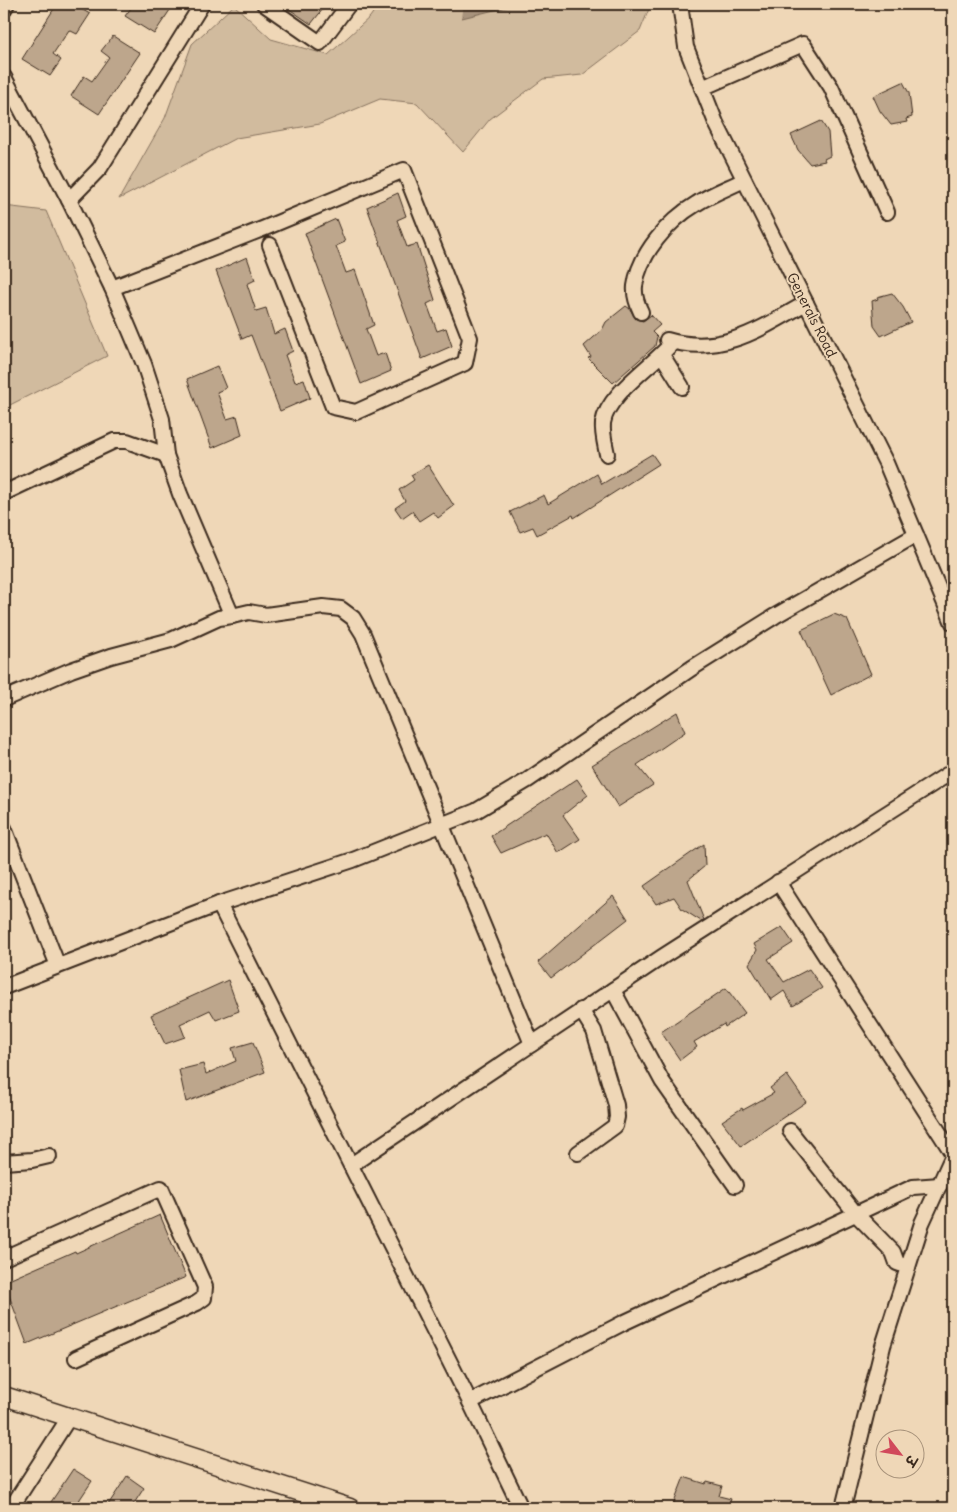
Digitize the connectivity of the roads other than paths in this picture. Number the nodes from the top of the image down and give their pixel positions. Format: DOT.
graph roads {
  1 [pos="7,4"];
  2 [pos="202,4"];
  3 [pos="264,4"];
  4 [pos="349,4"];
  5 [pos="680,4"];
  6 [pos="4,8"];
  7 [pos="4,78"];
  8 [pos="702,88"];
  9 [pos="744,180"];
  10 [pos="69,200"];
  11 [pos="887,212"];
  12 [pos="270,245"];
  13 [pos="112,288"];
  14 [pos="806,303"];
  15 [pos="641,312"];
  16 [pos="662,355"];
  17 [pos="682,387"];
  18 [pos="607,454"];
  19 [pos="166,455"];
  20 [pos="4,493"];
  21 [pos="916,535"];
  22 [pos="232,616"];
  23 [pos="953,623"];
  24 [pos="4,699"];
  25 [pos="953,771"];
  26 [pos="441,825"];
  27 [pos="4,828"];
  28 [pos="778,882"];
  29 [pos="219,904"];
  30 [pos="58,966"];
  31 [pos="4,987"];
  32 [pos="613,990"];
  33 [pos="581,1010"];
  34 [pos="532,1044"];
  35 [pos="790,1131"];
  36 [pos="578,1152"];
  37 [pos="953,1154"];
  38 [pos="49,1156"];
  39 [pos="4,1162"];
  40 [pos="351,1165"];
  41 [pos="940,1185"];
  42 [pos="735,1186"];
  43 [pos="856,1214"];
  44 [pos="4,1258"];
  45 [pos="908,1267"];
  46 [pos="76,1358"];
  47 [pos="5,1394"];
  48 [pos="470,1402"];
  49 [pos="70,1416"];
  50 [pos="12,1508"];
  51 [pos="350,1508"];
  52 [pos="521,1508"];
  53 [pos="843,1508"];
  1 -- 6 [label="street"];
  2 -- 10 [label="street"];
  3 -- 4 [label="street"];
  5 -- 8 [label="street, Generals Road"];
  7 -- 10 [label="street"];
  8 -- 9 [label="street, Generals Road"];
  8 -- 11 [label="street"];
  9 -- 14 [label="street, Generals Road"];
  9 -- 15 [label="street"];
  10 -- 13 [label="street"];
  12 -- 13 [label="street"];
  13 -- 19 [label="street"];
  14 -- 16 [label="street"];
  14 -- 21 [label="street, Generals Road"];
  16 -- 17 [label="street"];
  16 -- 18 [label="street"];
  19 -- 20 [label="street"];
  19 -- 22 [label="street"];
  21 -- 23 [label="street, Generals Road"];
  21 -- 26 [label="street"];
  22 -- 24 [label="street"];
  22 -- 26 [label="street"];
  25 -- 28 [label="street"];
  26 -- 29 [label="street"];
  26 -- 34 [label="street"];
  27 -- 30 [label="street"];
  28 -- 32 [label="street"];
  28 -- 37 [label="street"];
  29 -- 30 [label="street"];
  29 -- 40 [label="street"];
  30 -- 31 [label="street"];
  32 -- 33 [label="street"];
  32 -- 42 [label="street"];
  33 -- 34 [label="street"];
  33 -- 36 [label="street"];
  34 -- 40 [label="street"];
  35 -- 43 [label="street"];
  37 -- 41 [label="street"];
  38 -- 39 [label="street"];
  40 -- 48 [label="street"];
  41 -- 43 [label="street"];
  41 -- 45 [label="street"];
  43 -- 45 [label="street"];
  43 -- 48 [label="street"];
  44 -- 46 [label="street"];
  45 -- 53 [label="street"];
  47 -- 49 [label="main road"];
  48 -- 52 [label="street"];
  49 -- 50 [label="street"];
  49 -- 51 [label="main road"];
}
